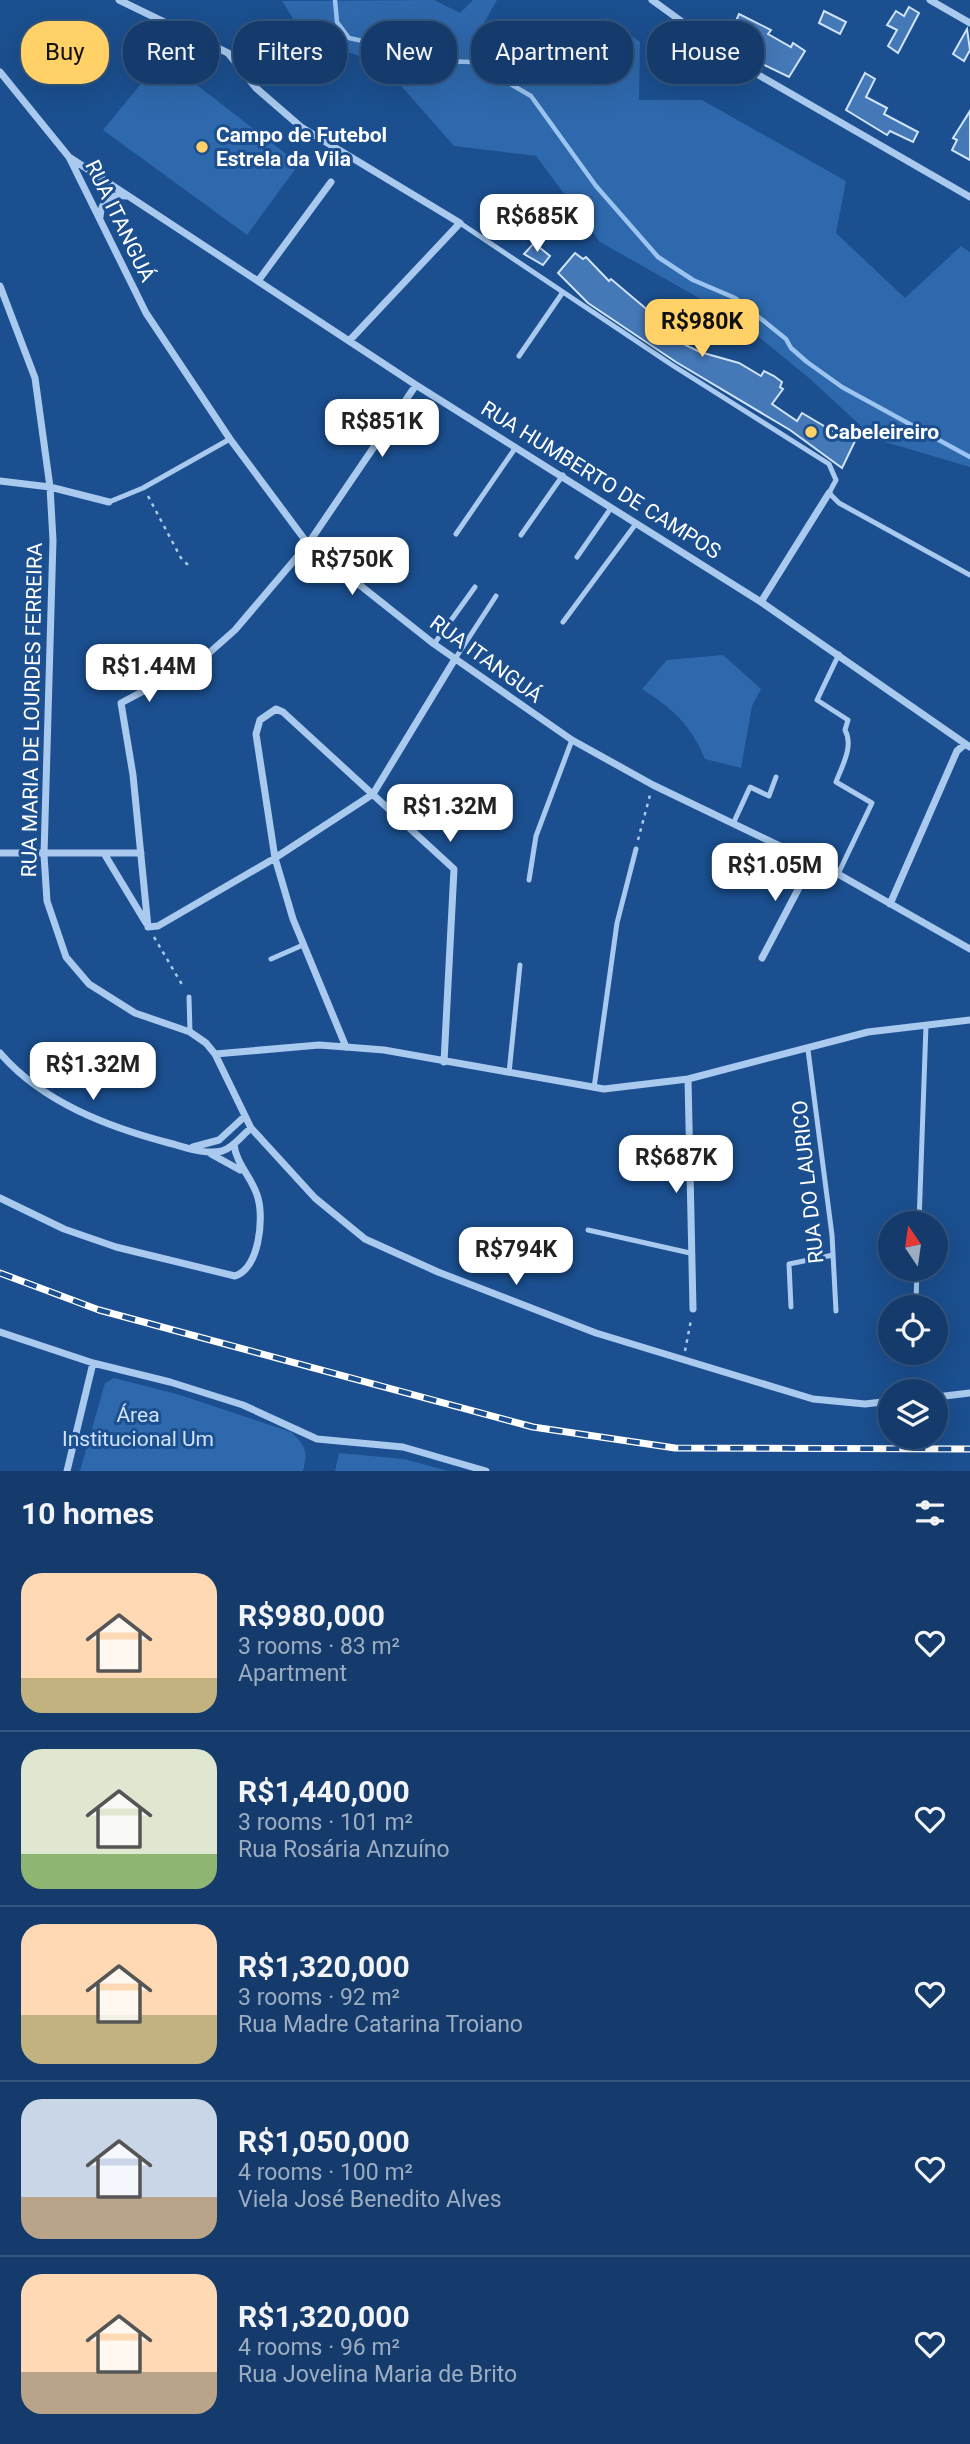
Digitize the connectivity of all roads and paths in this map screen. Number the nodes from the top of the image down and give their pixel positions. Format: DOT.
graph roads {
  1 [pos="118,0"];
  2 [pos="652,0"];
  3 [pos="930,0"];
  4 [pos="970,23"];
  5 [pos="0,72"];
  6 [pos="9,83"];
  7 [pos="0,89"];
  8 [pos="69,157"];
  9 [pos="331,182"];
  10 [pos="130,196"];
  11 [pos="970,197"];
  12 [pos="100,218"];
  13 [pos="460,223"];
  14 [pos="258,281"];
  15 [pos="0,286"];
  16 [pos="563,292"];
  17 [pos="349,341"];
  18 [pos="519,356"];
  19 [pos="416,385"];
  20 [pos="230,439"];
  21 [pos="517,446"];
  22 [pos="563,475"];
  23 [pos="0,481"];
  24 [pos="50,487"];
  25 [pos="143,488"];
  26 [pos="829,493"];
  27 [pos="108,502"];
  28 [pos="611,508"];
  29 [pos="635,525"];
  30 [pos="456,534"];
  31 [pos="521,535"];
  32 [pos="308,544"];
  33 [pos="577,557"];
  34 [pos="191,568"];
  35 [pos="970,575"];
  36 [pos="475,587"];
  37 [pos="496,596"];
  38 [pos="761,602"];
  39 [pos="563,622"];
  40 [pos="434,644"];
  41 [pos="839,654"];
  42 [pos="455,659"];
  43 [pos="572,740"];
  44 [pos="968,743"];
  45 [pos="776,776"];
  46 [pos="653,785"];
  47 [pos="373,794"];
  48 [pos="733,824"];
  49 [pos="636,849"];
  50 [pos="0,853"];
  51 [pos="141,853"];
  52 [pos="44,855"];
  53 [pos="106,855"];
  54 [pos="275,858"];
  55 [pos="813,862"];
  56 [pos="838,874"];
  57 [pos="529,880"];
  58 [pos="890,904"];
  59 [pos="148,927"];
  60 [pos="303,945"];
  61 [pos="970,949"];
  62 [pos="762,958"];
  63 [pos="271,959"];
  64 [pos="520,965"];
  65 [pos="189,997"];
  66 [pos="970,1020"];
  67 [pos="926,1025"];
  68 [pos="190,1032"];
  69 [pos="346,1046"];
  70 [pos="808,1050"];
  71 [pos="0,1053"];
  72 [pos="215,1054"];
  73 [pos="444,1062"];
  74 [pos="509,1074"];
  75 [pos="688,1079"];
  76 [pos="594,1088"];
  77 [pos="244,1117"];
  78 [pos="251,1128"];
  79 [pos="219,1140"];
  80 [pos="234,1144"];
  81 [pos="186,1147"];
  82 [pos="205,1152"];
  83 [pos="246,1175"];
  84 [pos="0,1198"];
  85 [pos="919,1211"];
  86 [pos="588,1230"];
  87 [pos="690,1253"];
  88 [pos="833,1255"];
  89 [pos="790,1307"];
  90 [pos="693,1310"];
  91 [pos="836,1311"];
  92 [pos="0,1332"];
  93 [pos="683,1359"];
  94 [pos="93,1363"];
  95 [pos="970,1393"];
  96 [pos="948,1396"];
  97 [pos="878,1402"];
  98 [pos="67,1471"];
  99 [pos="486,1471"];
  1 -- 13 [label="street"];
  2 -- 11 [label="street"];
  3 -- 4 [label="street"];
  5 -- 6 [label="street, RUA ITANGUÁ"];
  6 -- 7 [label="street"];
  6 -- 8 [label="street, RUA ITANGUÁ"];
  8 -- 10 [label="street, RUA HUMBERTO DE CAMPOS"];
  8 -- 12 [label="street, RUA ITANGUÁ"];
  9 -- 14 [label="street"];
  10 -- 12 [label="street"];
  10 -- 14 [label="street, RUA HUMBERTO DE CAMPOS"];
  12 -- 20 [label="street, RUA ITANGUÁ"];
  13 -- 16 [label="lane"];
  13 -- 17 [label="street"];
  14 -- 17 [label="street, RUA HUMBERTO DE CAMPOS"];
  15 -- 24 [label="street, RUA MARIA DE LOURDES FERREIRA"];
  16 -- 18 [label="lane"];
  16 -- 26 [label="lane"];
  17 -- 19 [label="street, RUA HUMBERTO DE CAMPOS"];
  19 -- 21 [label="street, RUA HUMBERTO DE CAMPOS"];
  19 -- 32 [label="street"];
  20 -- 25 [label="lane"];
  20 -- 32 [label="street, RUA ITANGUÁ"];
  21 -- 22 [label="street, RUA HUMBERTO DE CAMPOS"];
  21 -- 30 [label="lane"];
  22 -- 28 [label="street, RUA HUMBERTO DE CAMPOS"];
  22 -- 31 [label="lane"];
  23 -- 24 [label="street"];
  24 -- 27 [label="street"];
  24 -- 52 [label="street, RUA MARIA DE LOURDES FERREIRA"];
  25 -- 27 [label="lane"];
  25 -- 34 [label="path"];
  26 -- 35 [label="lane"];
  26 -- 38 [label="street"];
  28 -- 29 [label="street, RUA HUMBERTO DE CAMPOS"];
  28 -- 33 [label="lane"];
  29 -- 38 [label="street, RUA HUMBERTO DE CAMPOS"];
  29 -- 39 [label="lane"];
  32 -- 40 [label="street, RUA ITANGUÁ"];
  32 -- 51 [label="street"];
  36 -- 40 [label="lane"];
  37 -- 42 [label="lane"];
  38 -- 41 [label="street, RUA HUMBERTO DE CAMPOS"];
  40 -- 42 [label="street, RUA ITANGUÁ"];
  41 -- 44 [label="street, RUA HUMBERTO DE CAMPOS"];
  41 -- 56 [label="lane"];
  42 -- 43 [label="street, RUA ITANGUÁ"];
  42 -- 47 [label="street"];
  43 -- 46 [label="street, RUA ITANGUÁ"];
  43 -- 57 [label="lane"];
  44 -- 58 [label="street"];
  45 -- 48 [label="lane"];
  46 -- 48 [label="street, RUA ITANGUÁ"];
  46 -- 49 [label="path"];
  47 -- 54 [label="street"];
  47 -- 54 [label="street"];
  47 -- 73 [label="street"];
  48 -- 55 [label="street, RUA ITANGUÁ"];
  49 -- 76 [label="lane"];
  50 -- 52 [label="street"];
  51 -- 53 [label="street"];
  51 -- 59 [label="street"];
  52 -- 53 [label="street"];
  52 -- 68 [label="street, RUA MARIA DE LOURDES FERREIRA"];
  53 -- 59 [label="street"];
  54 -- 59 [label="street"];
  54 -- 60 [label="street"];
  55 -- 56 [label="street, RUA ITANGUÁ"];
  55 -- 62 [label="street"];
  56 -- 58 [label="street, RUA ITANGUÁ"];
  58 -- 61 [label="street, RUA ITANGUÁ"];
  59 -- 65 [label="path"];
  60 -- 63 [label="lane"];
  60 -- 69 [label="street"];
  64 -- 74 [label="lane"];
  65 -- 68 [label="lane"];
  66 -- 67 [label="street"];
  67 -- 70 [label="street"];
  67 -- 85 [label="lane"];
  68 -- 72 [label="street, RUA MARIA DE LOURDES FERREIRA"];
  69 -- 72 [label="street"];
  69 -- 73 [label="street"];
  70 -- 75 [label="street"];
  70 -- 88 [label="lane, RUA DO LAURICO"];
  71 -- 81 [label="street"];
  72 -- 77 [label="street"];
  73 -- 74 [label="street"];
  74 -- 76 [label="street"];
  75 -- 76 [label="street"];
  75 -- 87 [label="street"];
  77 -- 78 [label="street"];
  77 -- 79 [label="street"];
  78 -- 80 [label="street"];
  78 -- 93 [label="street"];
  79 -- 80 [label="street"];
  79 -- 81 [label="street"];
  80 -- 82 [label="street"];
  80 -- 83 [label="street"];
  81 -- 82 [label="street"];
  82 -- 83 [label="street"];
  83 -- 84 [label="street"];
  86 -- 87 [label="lane"];
  87 -- 90 [label="street"];
  88 -- 89 [label="lane"];
  88 -- 91 [label="lane, RUA DO LAURICO"];
  90 -- 93 [label="path"];
  92 -- 94 [label="street"];
  93 -- 97 [label="street"];
  94 -- 98 [label="street"];
  94 -- 99 [label="street"];
  95 -- 96 [label="street"];
}
